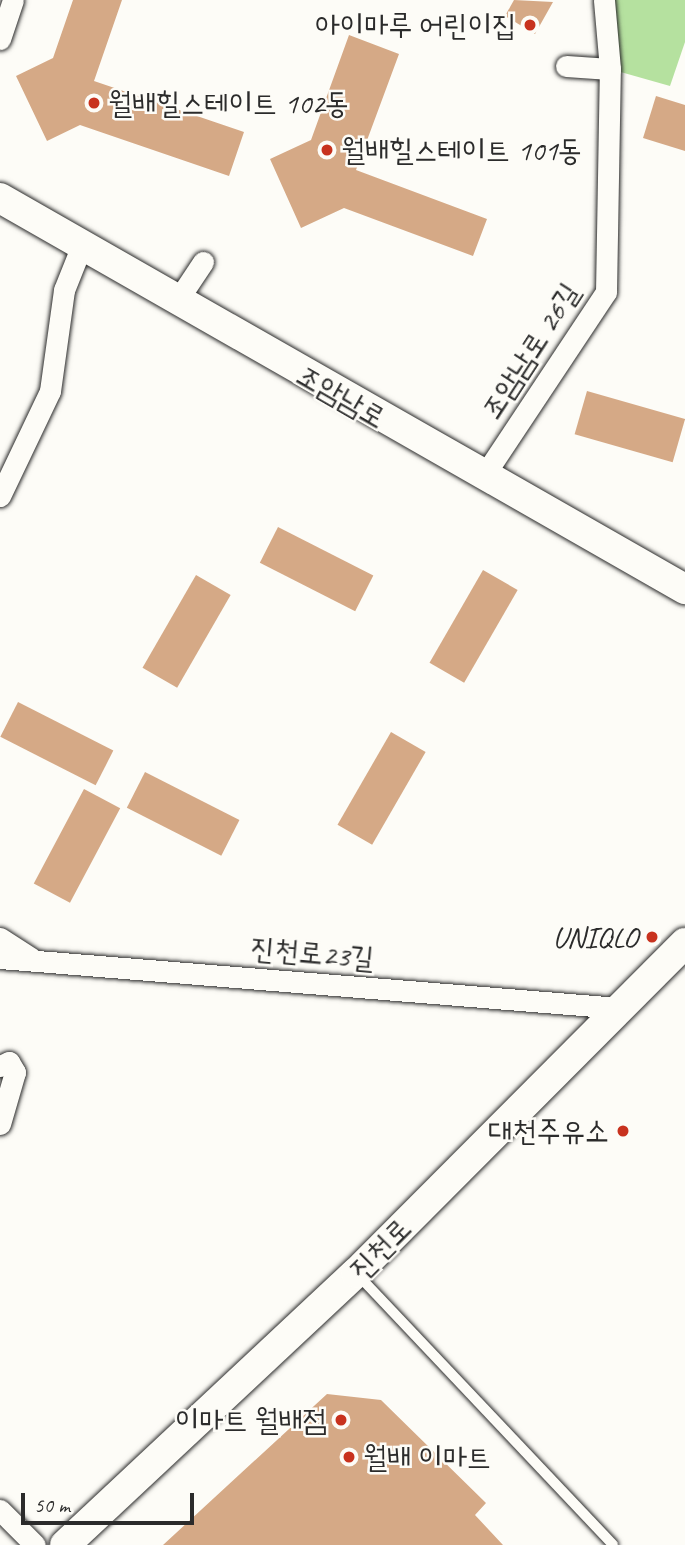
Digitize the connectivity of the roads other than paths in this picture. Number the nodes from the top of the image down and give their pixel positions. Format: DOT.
graph roads {
  1 [pos="13,0"];
  2 [pos="604,0"];
  3 [pos="0,39"];
  4 [pos="566,66"];
  5 [pos="610,69"];
  6 [pos="0,198"];
  7 [pos="82,246"];
  8 [pos="203,262"];
  9 [pos="177,301"];
  10 [pos="484,477"];
  11 [pos="0,496"];
  12 [pos="685,589"];
  13 [pos="0,939"];
  14 [pos="685,943"];
  15 [pos="0,958"];
  16 [pos="35,960"];
  17 [pos="619,1008"];
  18 [pos="0,1066"];
  19 [pos="0,1124"];
  20 [pos="356,1273"];
  21 [pos="0,1510"];
  22 [pos="35,1545"];
  23 [pos="65,1545"];
  24 [pos="613,1545"];
  1 -- 3 [label="street"];
  2 -- 5 [label="street, 조암남로 26길"];
  4 -- 5 [label="street"];
  5 -- 10 [label="street, 조암남로 26길"];
  6 -- 7 [label="main road, 조암남로"];
  7 -- 9 [label="main road, 조암남로"];
  7 -- 11 [label="street"];
  8 -- 9 [label="street"];
  9 -- 10 [label="main road, 조암남로"];
  10 -- 12 [label="main road, 조암남로"];
  13 -- 16 [label="street"];
  14 -- 17 [label="main road, 진천로"];
  15 -- 16 [label="street, 진천로23길"];
  16 -- 17 [label="street, 진천로23길"];
  17 -- 20 [label="main road, 진천로"];
  18 -- 19 [label="street"];
  20 -- 23 [label="main road, 진천로"];
  20 -- 24 [label="lane"];
  21 -- 22 [label="street"];
}
